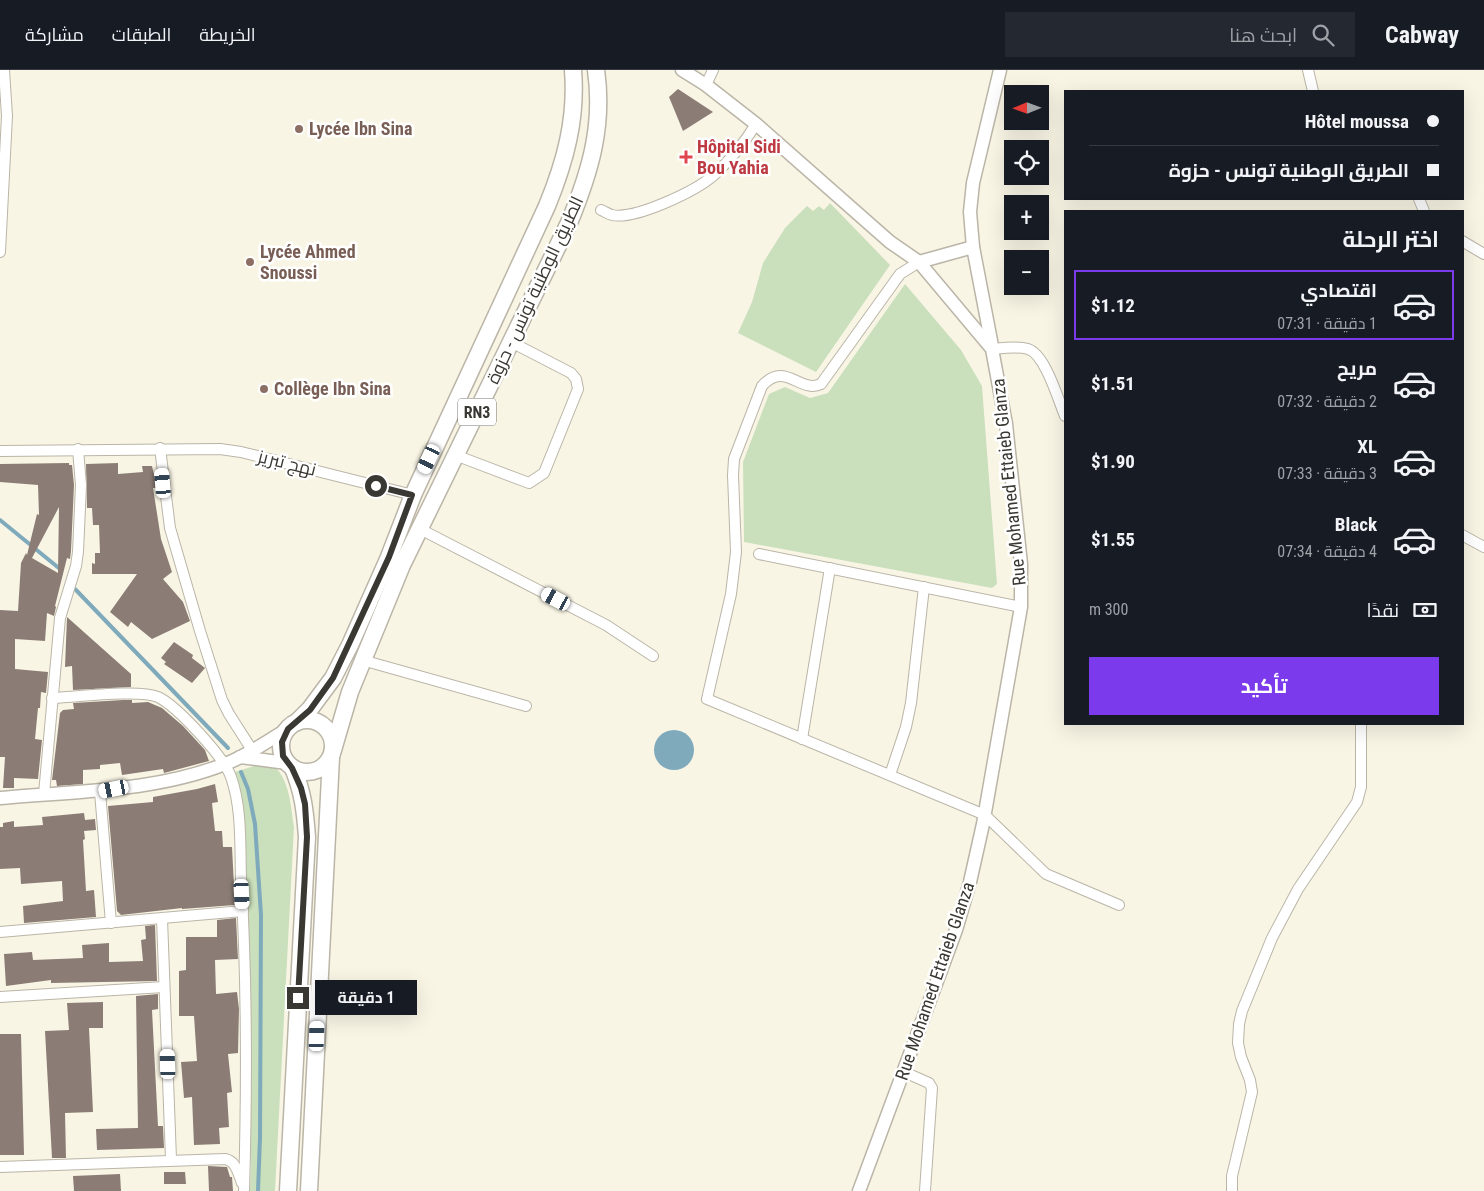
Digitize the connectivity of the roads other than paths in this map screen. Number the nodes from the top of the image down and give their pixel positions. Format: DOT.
graph roads {
  1 [pos="4,70"];
  2 [pos="573,70"];
  3 [pos="596,70"];
  4 [pos="682,70"];
  5 [pos="713,70"];
  6 [pos="1000,70"];
  7 [pos="1308,70"];
  8 [pos="706,85"];
  9 [pos="1313,90"];
  10 [pos="4,117"];
  11 [pos="756,124"];
  12 [pos="601,210"];
  13 [pos="1464,242"];
  14 [pos="973,246"];
  15 [pos="0,252"];
  16 [pos="1484,254"];
  17 [pos="919,262"];
  18 [pos="512,342"];
  19 [pos="992,349"];
  20 [pos="1064,414"];
  21 [pos="160,448"];
  22 [pos="0,450"];
  23 [pos="78,450"];
  24 [pos="455,456"];
  25 [pos="412,495"];
  26 [pos="420,530"];
  27 [pos="1464,536"];
  28 [pos="1484,547"];
  29 [pos="759,554"];
  30 [pos="395,561"];
  31 [pos="830,568"];
  32 [pos="924,588"];
  33 [pos="1021,608"];
  34 [pos="653,656"];
  35 [pos="362,660"];
  36 [pos="52,698"];
  37 [pos="526,706"];
  38 [pos="292,725"];
  39 [pos="1360,725"];
  40 [pos="802,739"];
  41 [pos="252,750"];
  42 [pos="332,754"];
  43 [pos="240,757"];
  44 [pos="226,764"];
  45 [pos="290,765"];
  46 [pos="890,775"];
  47 [pos="100,792"];
  48 [pos="44,794"];
  49 [pos="0,798"];
  50 [pos="985,815"];
  51 [pos="1119,905"];
  52 [pos="243,911"];
  53 [pos="162,919"];
  54 [pos="111,923"];
  55 [pos="0,932"];
  56 [pos="299,980"];
  57 [pos="319,980"];
  58 [pos="164,987"];
  59 [pos="0,997"];
  60 [pos="904,1072"];
  61 [pos="171,1160"];
  62 [pos="0,1167"];
  63 [pos="244,1188"];
  64 [pos="288,1191"];
  65 [pos="310,1191"];
  66 [pos="858,1191"];
  67 [pos="925,1191"];
  68 [pos="1232,1191"];
  1 -- 10 [label="street"];
  2 -- 25 [label="main road, الطريق الوطنية تونس - حزوة / RN3"];
  3 -- 18 [label="main road, الطريق الوطنية تونس - حزوة / RN3"];
  4 -- 8 [label="street, Rue Mohamed Ettaieb Glanza"];
  5 -- 8 [label="street"];
  6 -- 14 [label="street"];
  7 -- 9 [label="street"];
  8 -- 11 [label="street, Rue Mohamed Ettaieb Glanza"];
  10 -- 15 [label="street"];
  11 -- 12 [label="street"];
  11 -- 17 [label="street, Rue Mohamed Ettaieb Glanza"];
  13 -- 16 [label="street"];
  14 -- 17 [label="street"];
  14 -- 19 [label="street"];
  17 -- 19 [label="street, Rue Mohamed Ettaieb Glanza"];
  17 -- 40 [label="street"];
  18 -- 24 [label="main road, الطريق الوطنية تونس - حزوة / RN3"];
  18 -- 24 [label="street"];
  19 -- 20 [label="street"];
  19 -- 33 [label="street, Rue Mohamed Ettaieb Glanza"];
  21 -- 23 [label="street, نهج تبريز"];
  21 -- 25 [label="street, نهج تبريز"];
  21 -- 41 [label="street"];
  22 -- 23 [label="street, نهج تبريز"];
  23 -- 36 [label="street"];
  24 -- 26 [label="main road, الطريق الوطنية تونس - حزوة / RN3"];
  25 -- 30 [label="main road, الطريق الوطنية تونس - حزوة / RN3"];
  26 -- 30 [label="main road, الطريق الوطنية تونس - حزوة / RN3"];
  26 -- 34 [label="street"];
  27 -- 28 [label="street"];
  29 -- 31 [label="street"];
  30 -- 35 [label="main road, الطريق الوطنية تونس - حزوة / RN3"];
  30 -- 38 [label="main road, الطريق الوطنية تونس - حزوة / RN3"];
  31 -- 32 [label="street"];
  31 -- 40 [label="street"];
  32 -- 33 [label="street"];
  32 -- 46 [label="street"];
  33 -- 50 [label="street, Rue Mohamed Ettaieb Glanza"];
  35 -- 37 [label="street"];
  35 -- 42 [label="main road, الطريق الوطنية تونس - حزوة / RN3"];
  36 -- 44 [label="street"];
  36 -- 48 [label="street"];
  38 -- 41 [label="street"];
  38 -- 42 [label="main road, RN3"];
  38 -- 45 [label="main road"];
  39 -- 68 [label="street"];
  40 -- 46 [label="street"];
  41 -- 43 [label="street"];
  42 -- 45 [label="main road"];
  42 -- 57 [label="main road, الطريق الوطنية تونس - حزوة / RN3"];
  43 -- 44 [label="street"];
  43 -- 45 [label="street"];
  44 -- 47 [label="street"];
  44 -- 52 [label="street"];
  45 -- 56 [label="main road"];
  46 -- 50 [label="street"];
  47 -- 48 [label="street"];
  47 -- 54 [label="street"];
  48 -- 49 [label="street"];
  50 -- 51 [label="street"];
  50 -- 60 [label="street, Rue Mohamed Ettaieb Glanza"];
  52 -- 53 [label="street"];
  52 -- 63 [label="street"];
  53 -- 54 [label="street"];
  53 -- 58 [label="street"];
  54 -- 55 [label="street"];
  56 -- 57 [label="main road"];
  56 -- 64 [label="main road"];
  57 -- 65 [label="main road, الطريق الوطنية تونس - حزوة / RN3"];
  58 -- 59 [label="street"];
  58 -- 61 [label="street"];
  60 -- 66 [label="street, Rue Mohamed Ettaieb Glanza"];
  60 -- 67 [label="street"];
  61 -- 62 [label="street"];
  61 -- 63 [label="street"];
}
